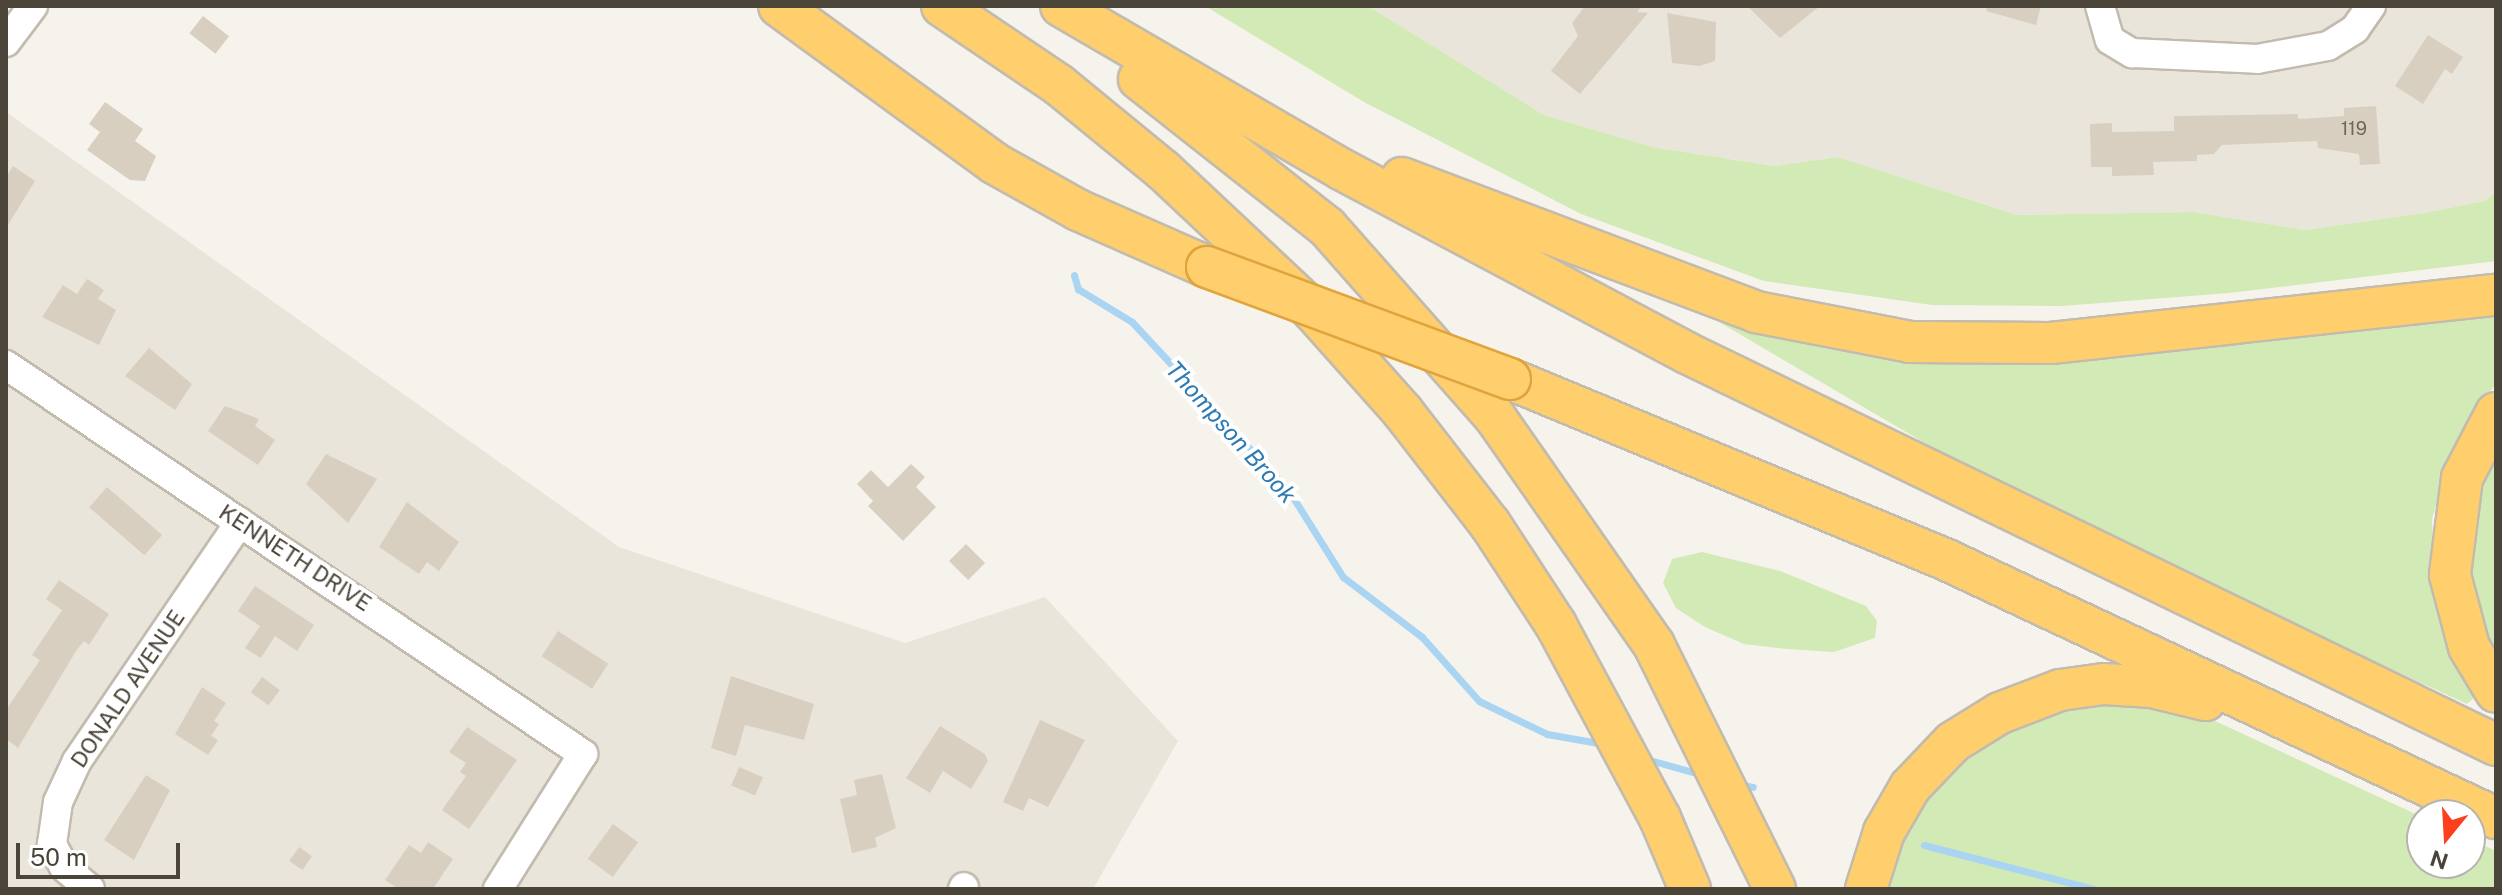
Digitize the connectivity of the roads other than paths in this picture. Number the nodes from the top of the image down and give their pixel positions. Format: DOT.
graph roads {
  1 [pos="33,6"];
  2 [pos="779,6"];
  3 [pos="942,6"];
  4 [pos="1031,6"];
  5 [pos="1061,6"];
  6 [pos="2371,6"];
  7 [pos="2101,16"];
  8 [pos="6,42"];
  9 [pos="1254,119"];
  10 [pos="2496,295"];
  11 [pos="6,365"];
  12 [pos="2496,413"];
  13 [pos="240,522"];
  14 [pos="2496,692"];
  15 [pos="2496,745"];
  16 [pos="2386,767"];
  17 [pos="2496,818"];
  18 [pos="1768,873"];
  19 [pos="90,889"];
  20 [pos="498,889"];
  21 [pos="1690,889"];
  22 [pos="1866,889"];
  1 -- 8 [label="street"];
  2 -- 16 [label="highway, bridge"];
  3 -- 21 [label="highway"];
  4 -- 18 [label="highway"];
  5 -- 9 [label="highway"];
  6 -- 7 [label="street"];
  9 -- 10 [label="highway"];
  9 -- 15 [label="highway"];
  11 -- 13 [label="street, KENNETH DRIVE"];
  12 -- 14 [label="highway"];
  13 -- 19 [label="street, DONALD AVENUE"];
  13 -- 20 [label="street, KENNETH DRIVE"];
  16 -- 17 [label="highway"];
  16 -- 22 [label="highway"];
}
